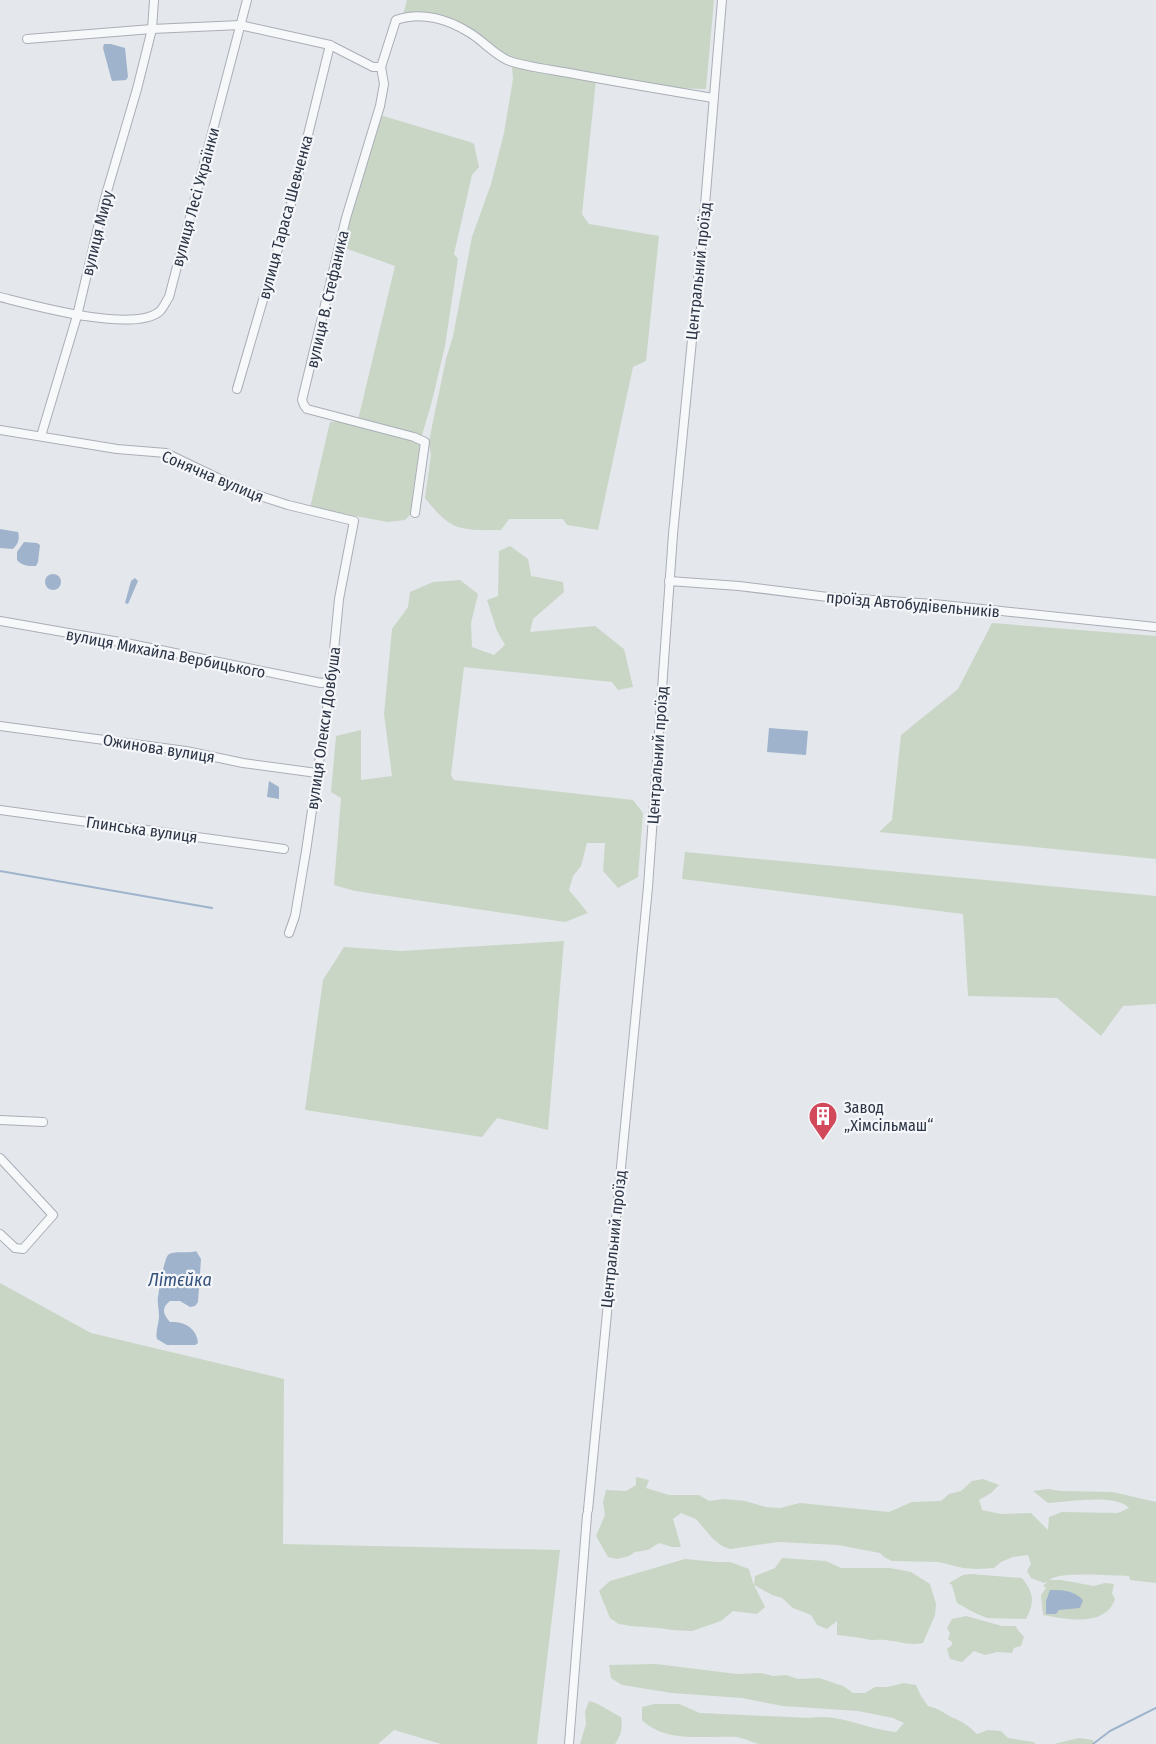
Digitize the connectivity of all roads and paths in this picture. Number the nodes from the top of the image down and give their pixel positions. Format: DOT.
graph roads {
  1 [pos="154,0"];
  2 [pos="247,0"];
  3 [pos="722,0"];
  4 [pos="240,25"];
  5 [pos="152,29"];
  6 [pos="27,39"];
  7 [pos="330,45"];
  8 [pos="381,67"];
  9 [pos="714,98"];
  10 [pos="0,297"];
  11 [pos="77,316"];
  12 [pos="237,389"];
  13 [pos="0,430"];
  14 [pos="41,436"];
  15 [pos="415,513"];
  16 [pos="354,521"];
  17 [pos="669,581"];
  18 [pos="0,621"];
  19 [pos="1156,627"];
  20 [pos="331,681"];
  21 [pos="0,726"];
  22 [pos="317,773"];
  23 [pos="0,810"];
  24 [pos="284,849"];
  25 [pos="289,933"];
  26 [pos="0,1120"];
  27 [pos="43,1122"];
  28 [pos="0,1158"];
  29 [pos="0,1234"];
  30 [pos="569,1744"];
  1 -- 5 [label="street, вулиця Миру"];
  2 -- 4 [label="street, вулиця Лесі Українки"];
  3 -- 9 [label="street, Центральний проїзд"];
  4 -- 5 [label="street"];
  4 -- 7 [label="street"];
  4 -- 11 [label="street, вулиця Лесі Українки"];
  5 -- 6 [label="street"];
  5 -- 11 [label="street, вулиця Миру"];
  7 -- 8 [label="street"];
  7 -- 12 [label="street, вулиця Тараса Шевченка"];
  8 -- 9 [label="street"];
  8 -- 15 [label="street, вулиця В. Стефаника"];
  9 -- 17 [label="street, Центральний проїзд"];
  10 -- 11 [label="street"];
  11 -- 14 [label="street, вулиця Миру"];
  13 -- 14 [label="street, Сонячна вулиця"];
  14 -- 16 [label="street, Сонячна вулиця"];
  16 -- 20 [label="street, вулиця Олекси Довбуша"];
  17 -- 19 [label="street, проїзд Автобудівельників"];
  17 -- 30 [label="street, Центральний проїзд"];
  18 -- 20 [label="street, вулиця Михайла Вербицького"];
  20 -- 22 [label="street, вулиця Олекси Довбуша"];
  21 -- 22 [label="street, Ожинова вулиця"];
  22 -- 25 [label="street, вулиця Олекси Довбуша"];
  23 -- 24 [label="street, Глинська вулиця"];
  26 -- 27 [label="street"];
  28 -- 29 [label="street"];
}
